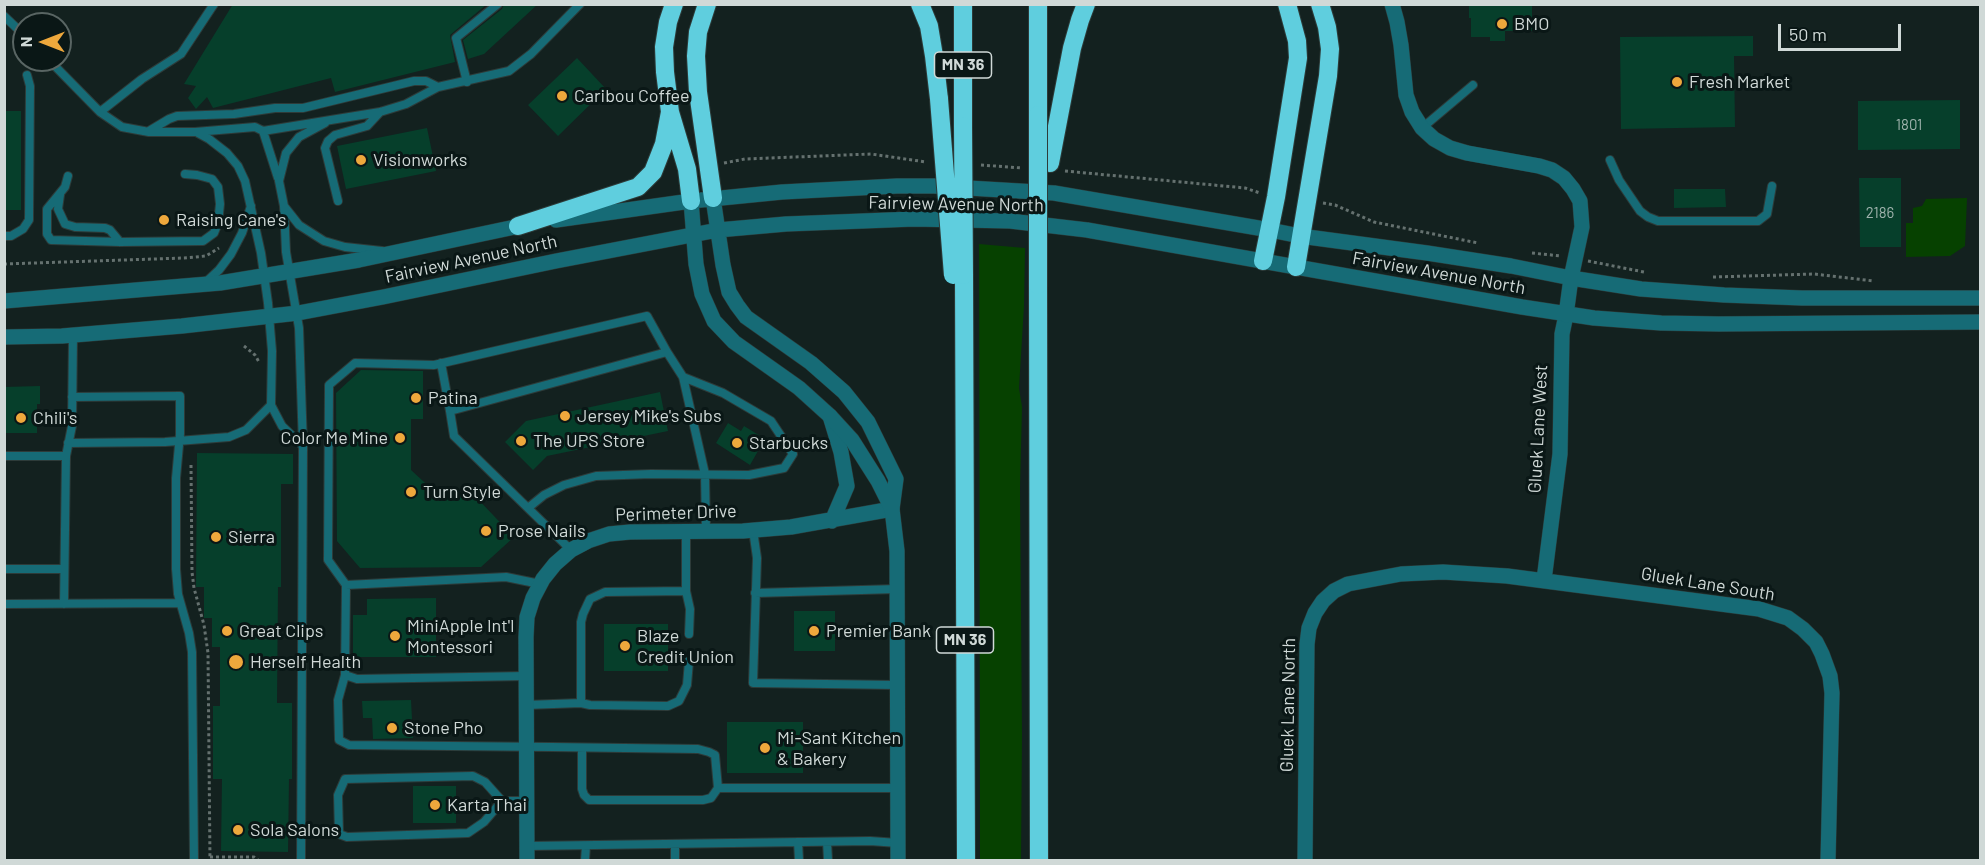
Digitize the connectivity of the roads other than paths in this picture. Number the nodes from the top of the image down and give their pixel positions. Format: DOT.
graph roads {
  1 [pos="214,4"];
  2 [pos="498,4"];
  3 [pos="580,4"];
  4 [pos="674,4"];
  5 [pos="706,4"];
  6 [pos="920,4"];
  7 [pos="963,4"];
  8 [pos="1038,4"];
  9 [pos="1086,4"];
  10 [pos="1287,4"];
  11 [pos="1320,4"];
  12 [pos="1392,4"];
  13 [pos="61,72"];
  14 [pos="27,75"];
  15 [pos="467,82"];
  16 [pos="1473,85"];
  17 [pos="438,87"];
  18 [pos="100,112"];
  19 [pos="380,112"];
  20 [pos="670,112"];
  21 [pos="332,120"];
  22 [pos="1422,128"];
  23 [pos="262,131"];
  24 [pos="148,132"];
  25 [pos="195,132"];
  26 [pos="1610,160"];
  27 [pos="185,174"];
  28 [pos="68,176"];
  29 [pos="279,181"];
  30 [pos="1772,186"];
  31 [pos="1038,192"];
  32 [pos="60,193"];
  33 [pos="713,198"];
  34 [pos="338,201"];
  35 [pos="691,201"];
  36 [pos="252,205"];
  37 [pos="284,206"];
  38 [pos="518,226"];
  39 [pos="718,230"];
  40 [pos="1270,230"];
  41 [pos="695,235"];
  42 [pos="4,236"];
  43 [pos="1300,236"];
  44 [pos="120,242"];
  45 [pos="397,252"];
  46 [pos="1263,261"];
  47 [pos="1296,267"];
  48 [pos="290,271"];
  49 [pos="264,275"];
  50 [pos="959,275"];
  51 [pos="1571,279"];
  52 [pos="203,285"];
  53 [pos="1980,298"];
  54 [pos="4,301"];
  55 [pos="297,313"];
  56 [pos="1566,315"];
  57 [pos="269,317"];
  58 [pos="1980,322"];
  59 [pos="73,335"];
  60 [pos="4,337"];
  61 [pos="667,352"];
  62 [pos="441,363"];
  63 [pos="683,377"];
  64 [pos="72,397"];
  65 [pos="271,405"];
  66 [pos="450,411"];
  67 [pos="830,416"];
  68 [pos="179,440"];
  69 [pos="68,443"];
  70 [pos="303,446"];
  71 [pos="4,456"];
  72 [pos="66,456"];
  73 [pos="705,474"];
  74 [pos="528,508"];
  75 [pos="892,509"];
  76 [pos="832,521"];
  77 [pos="753,530"];
  78 [pos="686,531"];
  79 [pos="706,531"];
  80 [pos="571,550"];
  81 [pos="4,569"];
  82 [pos="64,569"];
  83 [pos="1544,580"];
  84 [pos="540,584"];
  85 [pos="346,585"];
  86 [pos="897,589"];
  87 [pos="686,591"];
  88 [pos="755,593"];
  89 [pos="180,603"];
  90 [pos="4,604"];
  91 [pos="64,604"];
  92 [pos="689,634"];
  93 [pos="689,661"];
  94 [pos="345,675"];
  95 [pos="526,676"];
  96 [pos="897,686"];
  97 [pos="582,703"];
  98 [pos="526,705"];
  99 [pos="526,747"];
  100 [pos="582,747"];
  101 [pos="718,788"];
  102 [pos="898,788"];
  103 [pos="502,801"];
  104 [pos="526,801"];
  105 [pos="798,842"];
  106 [pos="828,842"];
  107 [pos="898,843"];
  108 [pos="675,844"];
  109 [pos="586,846"];
  110 [pos="527,853"];
  111 [pos="194,861"];
  112 [pos="302,861"];
  113 [pos="585,861"];
  114 [pos="675,861"];
  115 [pos="799,861"];
  116 [pos="828,861"];
  117 [pos="898,861"];
  118 [pos="966,861"];
  119 [pos="1039,861"];
  120 [pos="1305,861"];
  121 [pos="1828,861"];
  1 -- 18 [label="lane"];
  2 -- 15 [label="lane"];
  3 -- 15 [label="lane"];
  4 -- 20 [label="highway"];
  5 -- 33 [label="highway"];
  6 -- 50 [label="highway, bridge"];
  7 -- 50 [label="highway, MN 36, bridge"];
  8 -- 31 [label="highway, bridge"];
  9 -- 31 [label="highway"];
  10 -- 40 [label="highway"];
  11 -- 43 [label="highway"];
  12 -- 22 [label="street"];
  13 -- 18 [label="lane"];
  14 -- 42 [label="lane"];
  15 -- 17 [label="lane"];
  16 -- 22 [label="lane"];
  17 -- 19 [label="lane"];
  17 -- 24 [label="lane"];
  18 -- 24 [label="lane"];
  19 -- 21 [label="lane"];
  19 -- 34 [label="lane"];
  20 -- 35 [label="highway"];
  20 -- 38 [label="highway"];
  21 -- 23 [label="lane"];
  21 -- 29 [label="lane"];
  22 -- 51 [label="street, Gluek Lane West"];
  23 -- 25 [label="lane"];
  23 -- 29 [label="lane"];
  24 -- 25 [label="lane"];
  25 -- 36 [label="lane"];
  26 -- 30 [label="lane"];
  27 -- 44 [label="lane"];
  28 -- 32 [label="lane"];
  29 -- 37 [label="lane"];
  31 -- 119 [label="highway, bridge"];
  32 -- 44 [label="lane"];
  32 -- 44 [label="lane"];
  33 -- 35 [label="street, Fairview Avenue North"];
  33 -- 39 [label="street"];
  33 -- 40 [label="street, Fairview Avenue North"];
  35 -- 38 [label="street, Fairview Avenue North"];
  35 -- 41 [label="street"];
  36 -- 49 [label="lane"];
  36 -- 52 [label="lane"];
  37 -- 45 [label="lane"];
  37 -- 48 [label="lane"];
  38 -- 45 [label="street, Fairview Avenue North"];
  39 -- 41 [label="street, Fairview Avenue North"];
  39 -- 46 [label="street, Fairview Avenue North"];
  39 -- 75 [label="street"];
  40 -- 43 [label="street, Fairview Avenue North"];
  40 -- 46 [label="highway"];
  41 -- 55 [label="street, Fairview Avenue North"];
  41 -- 67 [label="street"];
  43 -- 47 [label="highway"];
  43 -- 51 [label="street, Fairview Avenue North"];
  45 -- 48 [label="street, Fairview Avenue North"];
  46 -- 47 [label="street, Fairview Avenue North"];
  47 -- 56 [label="street, Fairview Avenue North"];
  48 -- 49 [label="street, Fairview Avenue North"];
  48 -- 55 [label="lane"];
  49 -- 52 [label="street, Fairview Avenue North"];
  49 -- 57 [label="lane"];
  50 -- 118 [label="highway, MN 36"];
  51 -- 53 [label="street, Fairview Avenue North"];
  51 -- 56 [label="street, Gluek Lane West"];
  52 -- 54 [label="street, Fairview Avenue North"];
  55 -- 57 [label="street, Fairview Avenue North"];
  55 -- 70 [label="lane"];
  56 -- 58 [label="street, Fairview Avenue North"];
  56 -- 83 [label="street, Gluek Lane West"];
  57 -- 59 [label="street, Fairview Avenue North"];
  57 -- 65 [label="lane"];
  59 -- 60 [label="street, Fairview Avenue North"];
  59 -- 64 [label="lane"];
  61 -- 62 [label="lane"];
  61 -- 63 [label="lane"];
  61 -- 66 [label="lane"];
  62 -- 66 [label="lane"];
  62 -- 85 [label="lane"];
  63 -- 73 [label="lane"];
  63 -- 73 [label="lane"];
  64 -- 68 [label="lane"];
  64 -- 69 [label="lane"];
  65 -- 68 [label="lane"];
  65 -- 70 [label="lane"];
  66 -- 74 [label="lane"];
  67 -- 75 [label="street"];
  67 -- 76 [label="street"];
  68 -- 69 [label="lane"];
  68 -- 89 [label="lane"];
  69 -- 72 [label="lane"];
  70 -- 112 [label="lane"];
  71 -- 72 [label="lane"];
  72 -- 82 [label="lane"];
  73 -- 74 [label="lane"];
  73 -- 79 [label="lane"];
  74 -- 80 [label="lane"];
  75 -- 76 [label="street, Perimeter Drive"];
  75 -- 86 [label="street"];
  76 -- 77 [label="street, Perimeter Drive"];
  77 -- 79 [label="street, Perimeter Drive"];
  77 -- 88 [label="lane"];
  78 -- 79 [label="street, Perimeter Drive"];
  78 -- 80 [label="street, Perimeter Drive"];
  78 -- 87 [label="lane"];
  80 -- 84 [label="street, Perimeter Drive"];
  81 -- 82 [label="lane"];
  82 -- 91 [label="lane"];
  83 -- 120 [label="street, Gluek Lane North"];
  83 -- 121 [label="street, Gluek Lane South"];
  84 -- 85 [label="lane"];
  84 -- 95 [label="street, Perimeter Drive"];
  85 -- 94 [label="lane"];
  86 -- 88 [label="lane"];
  86 -- 96 [label="street"];
  87 -- 92 [label="lane"];
  87 -- 97 [label="lane"];
  88 -- 96 [label="lane"];
  89 -- 91 [label="lane"];
  89 -- 111 [label="lane"];
  90 -- 91 [label="lane"];
  93 -- 97 [label="lane"];
  94 -- 95 [label="lane"];
  94 -- 99 [label="lane"];
  95 -- 98 [label="street, Perimeter Drive"];
  96 -- 102 [label="street"];
  97 -- 98 [label="lane"];
  98 -- 99 [label="street, Perimeter Drive"];
  99 -- 100 [label="lane"];
  99 -- 104 [label="street, Perimeter Drive"];
  100 -- 101 [label="lane"];
  100 -- 101 [label="lane"];
  101 -- 102 [label="lane"];
  102 -- 107 [label="street"];
  103 -- 103 [label="lane"];
  103 -- 104 [label="lane"];
  104 -- 110 [label="street, Perimeter Drive"];
  105 -- 106 [label="lane"];
  105 -- 108 [label="lane"];
  105 -- 115 [label="lane"];
  106 -- 107 [label="lane"];
  106 -- 116 [label="lane"];
  107 -- 117 [label="street"];
  108 -- 109 [label="lane"];
  108 -- 114 [label="lane"];
  109 -- 110 [label="lane"];
  109 -- 113 [label="lane"];
}
